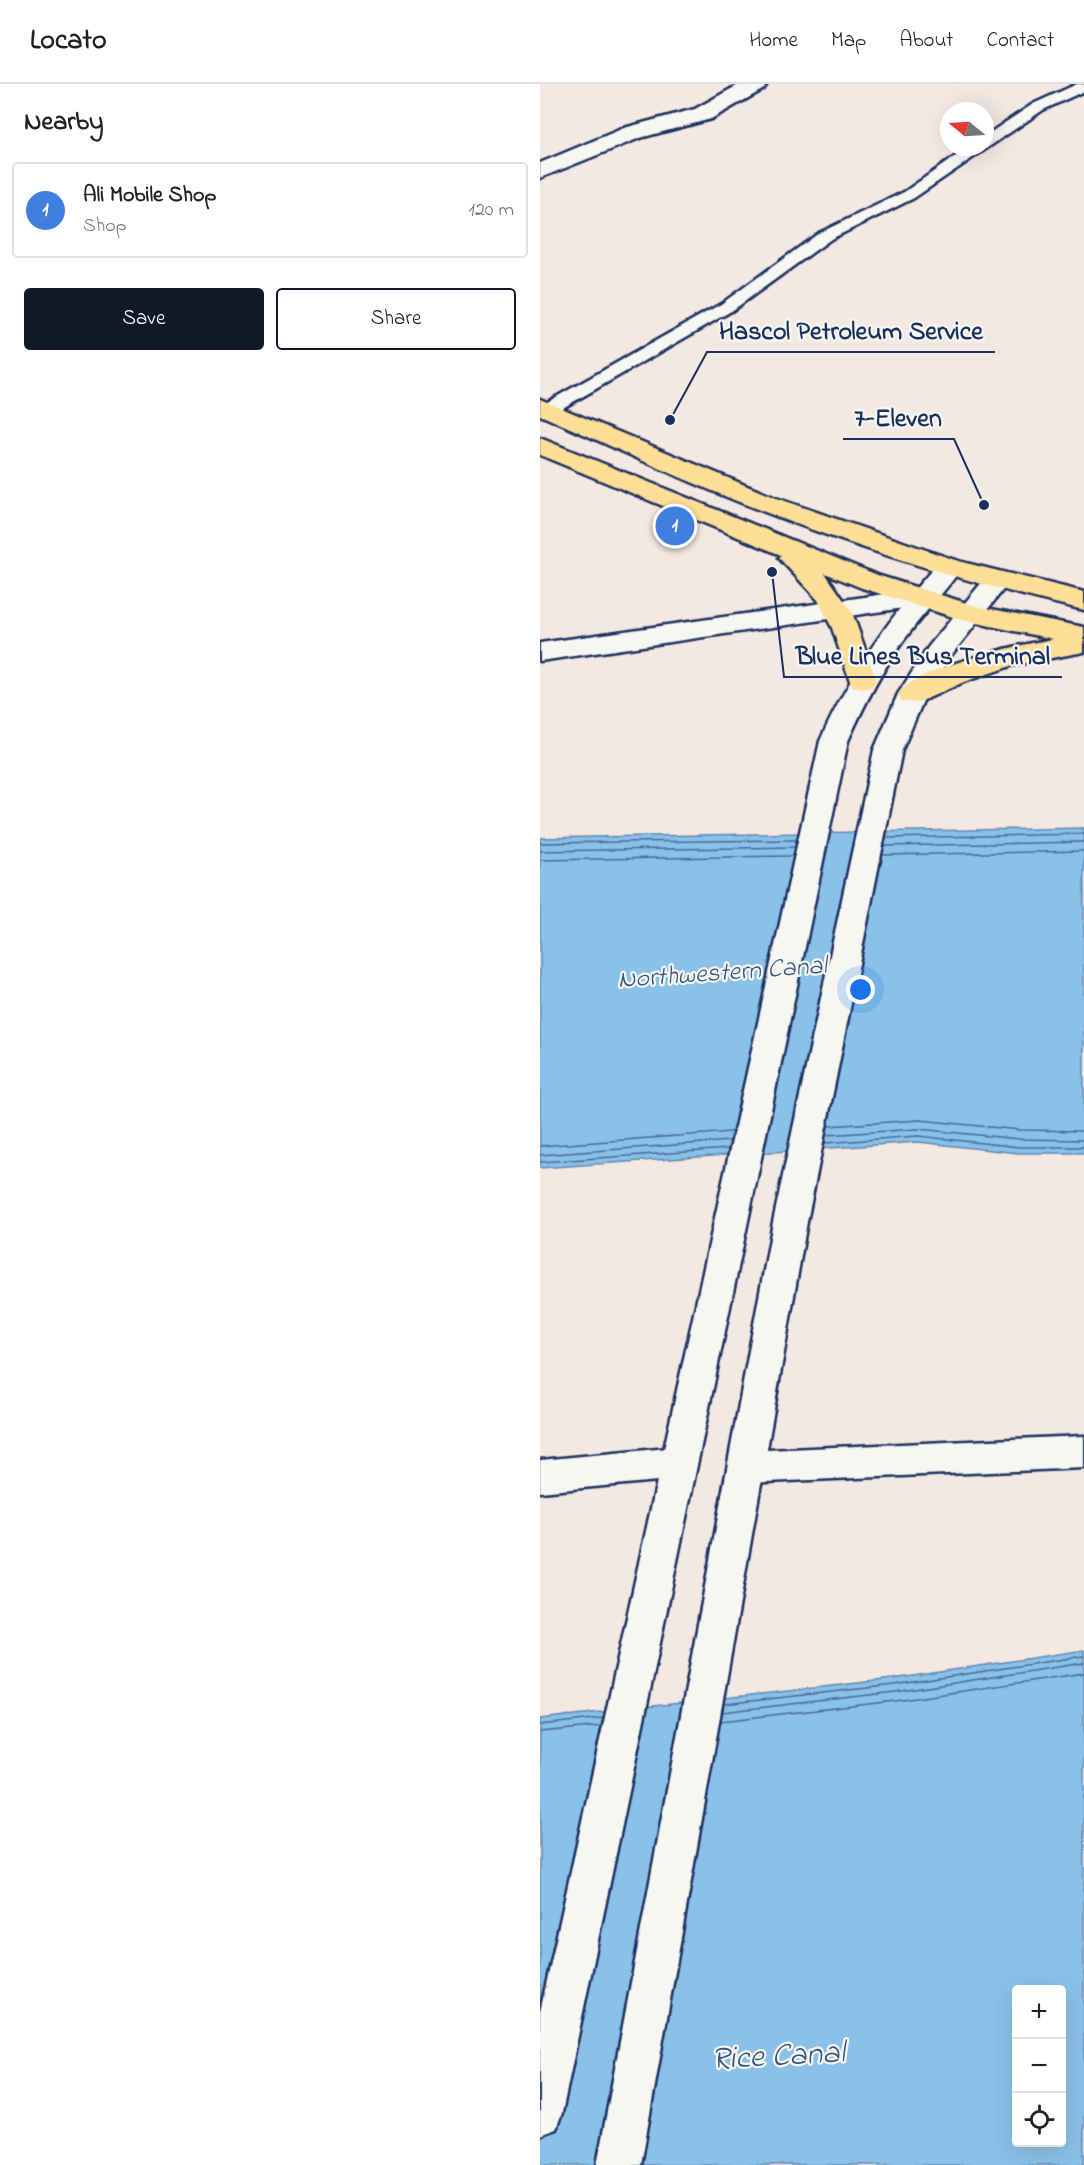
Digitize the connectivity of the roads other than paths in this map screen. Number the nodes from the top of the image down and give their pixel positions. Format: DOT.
graph roads {
  1 [pos="756,84"];
  2 [pos="1084,86"];
  3 [pos="994,137"];
  4 [pos="966,156"];
  5 [pos="540,171"];
  6 [pos="544,407"];
  7 [pos="540,446"];
  8 [pos="769,541"];
  9 [pos="949,567"];
  10 [pos="997,581"];
  11 [pos="921,598"];
  12 [pos="1084,601"];
  13 [pos="839,610"];
  14 [pos="972,614"];
  15 [pos="1084,636"];
  16 [pos="1084,644"];
  17 [pos="540,652"];
  18 [pos="862,680"];
  19 [pos="912,694"];
  20 [pos="1084,1452"];
  21 [pos="540,1476"];
  22 [pos="675,1480"];
  23 [pos="743,1481"];
  24 [pos="540,2113"];
  25 [pos="619,2165"];
  1 -- 5 [label="main road"];
  2 -- 3 [label="lane"];
  4 -- 6 [label="lane"];
  6 -- 9 [label="main road"];
  7 -- 8 [label="main road"];
  8 -- 11 [label="main road"];
  8 -- 13 [label="main road"];
  9 -- 10 [label="main road"];
  9 -- 11 [label="main road"];
  10 -- 12 [label="main road"];
  10 -- 14 [label="main road"];
  11 -- 13 [label="main road"];
  11 -- 14 [label="main road"];
  11 -- 18 [label="main road"];
  13 -- 17 [label="main road"];
  13 -- 18 [label="main road"];
  14 -- 15 [label="main road"];
  14 -- 19 [label="main road"];
  16 -- 19 [label="main road"];
  18 -- 22 [label="main road"];
  19 -- 23 [label="main road"];
  20 -- 23 [label="main road"];
  21 -- 22 [label="main road"];
  22 -- 24 [label="main road"];
  23 -- 25 [label="main road"];
}
